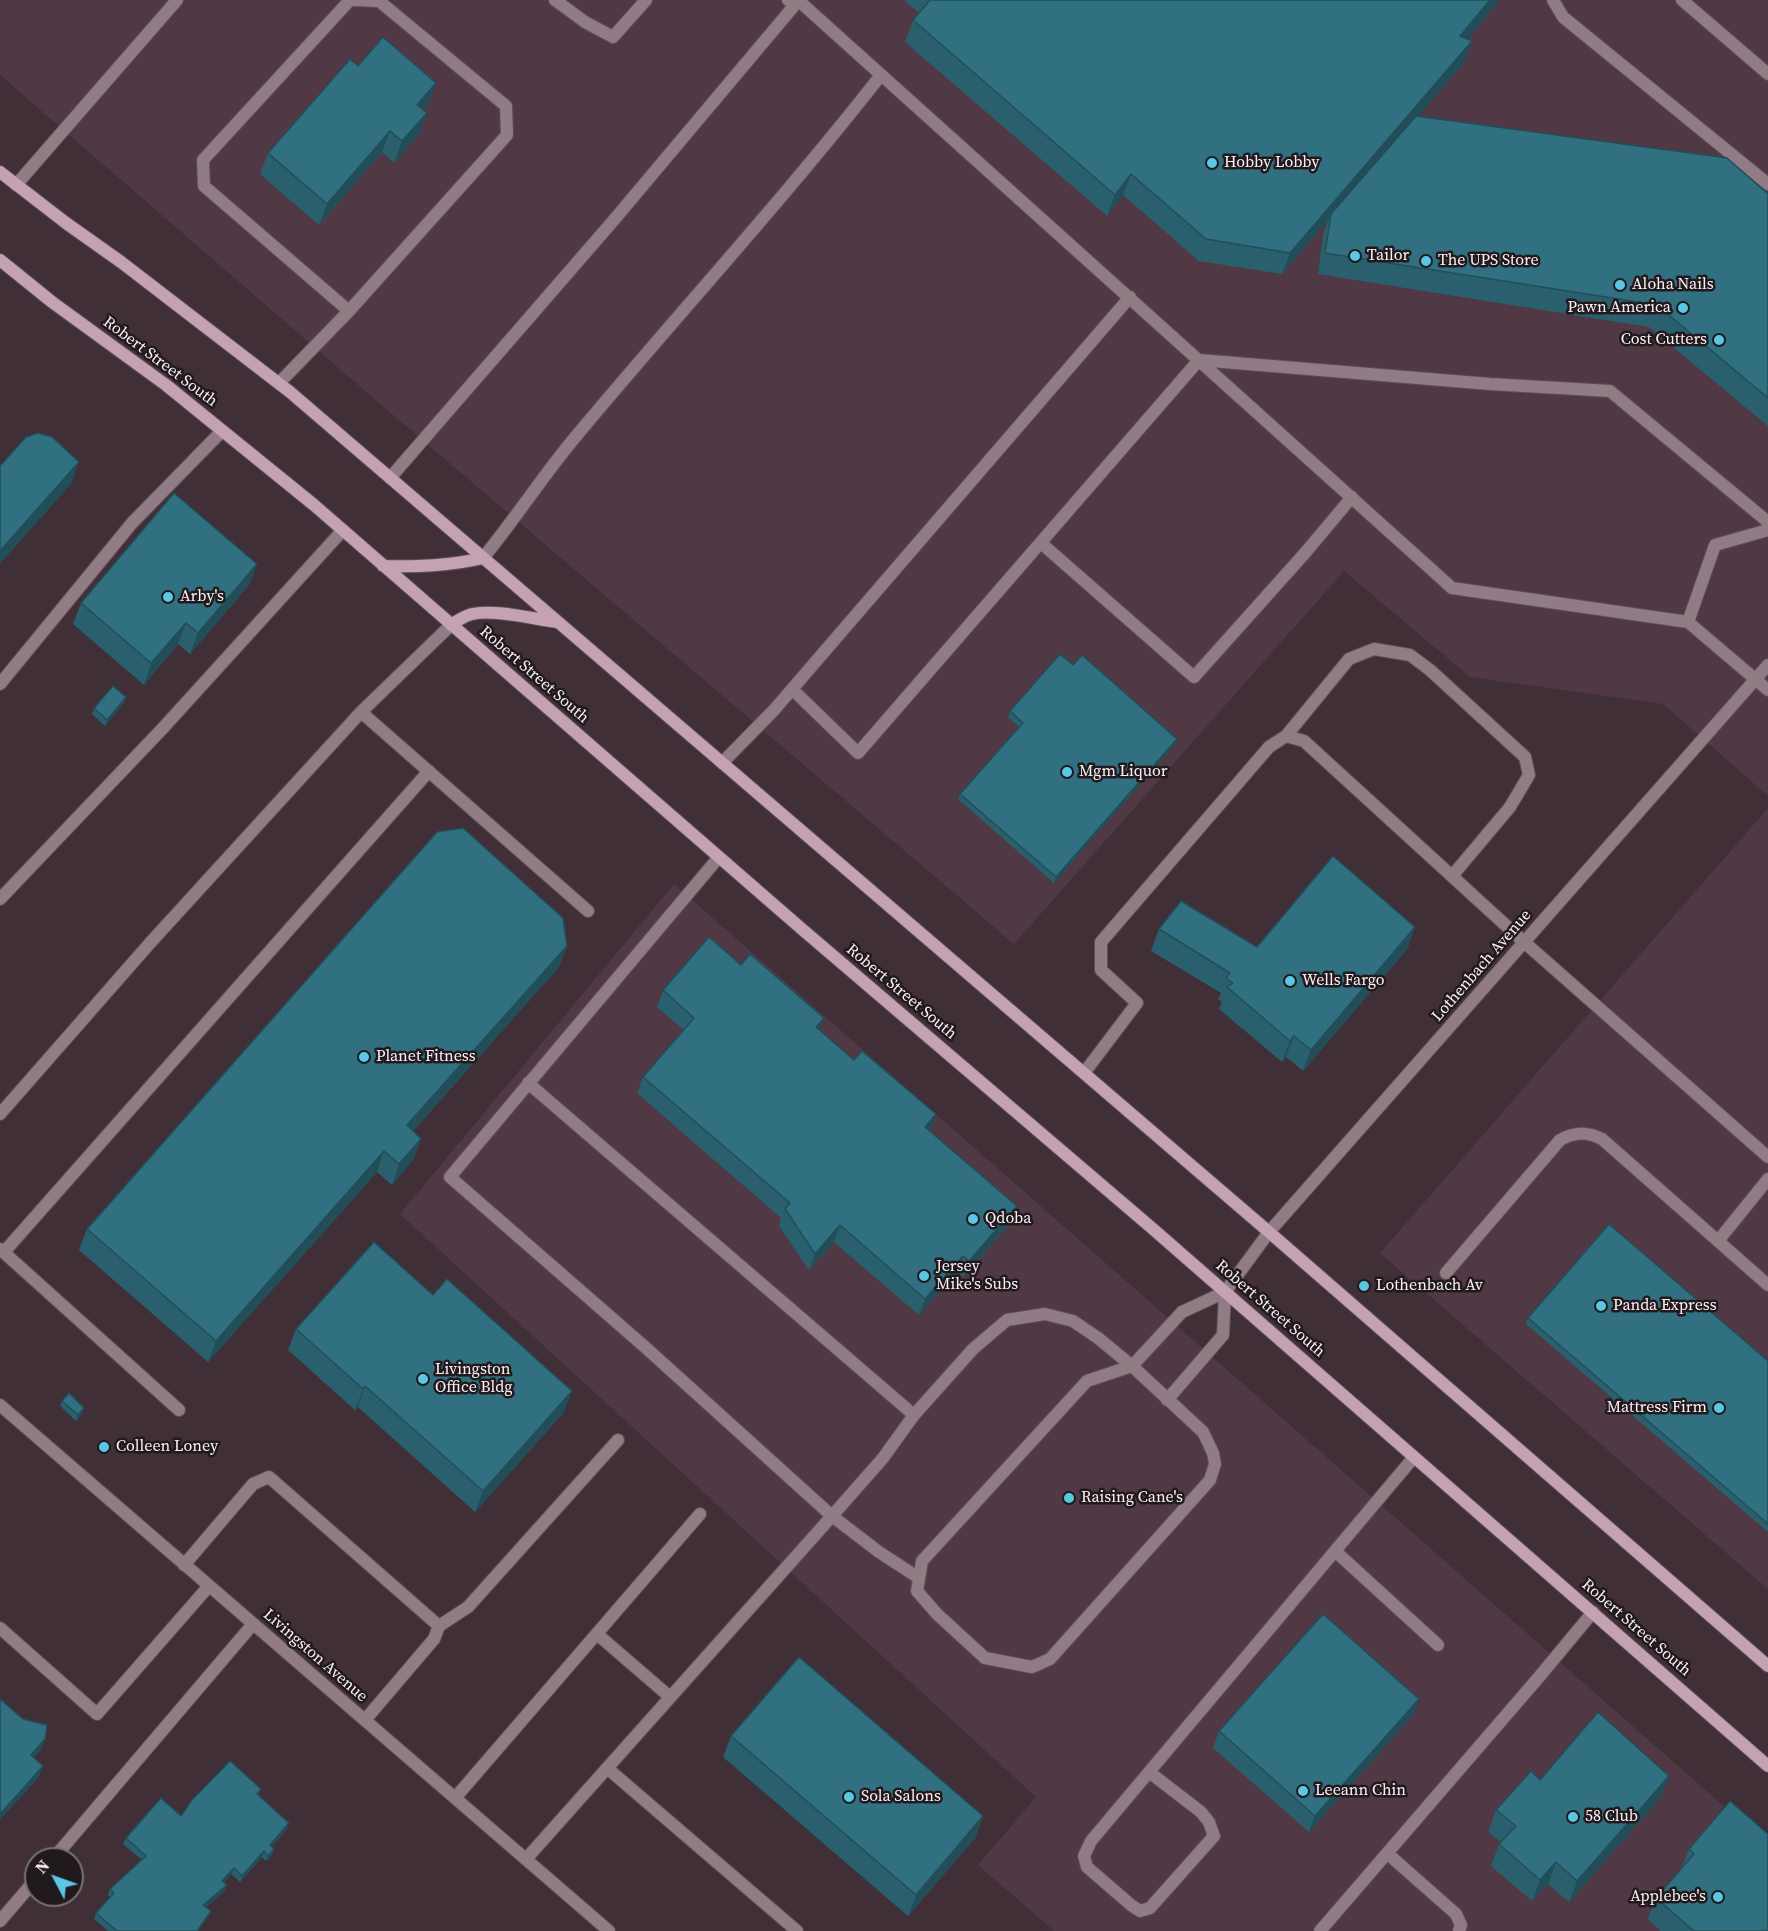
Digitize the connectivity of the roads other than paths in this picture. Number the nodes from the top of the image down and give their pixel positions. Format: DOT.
graph roads {
  1 [pos="177,0"];
  2 [pos="352,0"];
  3 [pos="555,0"];
  4 [pos="646,0"];
  5 [pos="795,0"];
  6 [pos="1553,0"];
  7 [pos="1682,0"];
  8 [pos="1768,74"];
  9 [pos="881,75"];
  10 [pos="0,172"];
  11 [pos="1768,184"];
  12 [pos="16,185"];
  13 [pos="2,265"];
  14 [pos="1130,297"];
  15 [pos="349,311"];
  16 [pos="1199,360"];
  17 [pos="279,383"];
  18 [pos="222,431"];
  19 [pos="390,478"];
  20 [pos="1352,497"];
  21 [pos="1768,522"];
  22 [pos="1768,530"];
  23 [pos="343,531"];
  24 [pos="1041,543"];
  25 [pos="483,558"];
  26 [pos="383,566"];
  27 [pos="559,622"];
  28 [pos="1688,622"];
  29 [pos="451,625"];
  30 [pos="1768,665"];
  31 [pos="1756,679"];
  32 [pos="0,684"];
  33 [pos="792,689"];
  34 [pos="1768,690"];
  35 [pos="362,712"];
  36 [pos="1286,736"];
  37 [pos="722,763"];
  38 [pos="429,771"];
  39 [pos="719,857"];
  40 [pos="1452,876"];
  41 [pos="0,899"];
  42 [pos="588,911"];
  43 [pos="1524,942"];
  44 [pos="1084,1073"];
  45 [pos="528,1083"];
  46 [pos="0,1114"];
  47 [pos="1768,1157"];
  48 [pos="1768,1179"];
  49 [pos="1269,1232"];
  50 [pos="1718,1241"];
  51 [pos="2,1251"];
  52 [pos="1446,1273"];
  53 [pos="1768,1286"];
  54 [pos="1225,1292"];
  55 [pos="1132,1366"];
  56 [pos="1167,1400"];
  57 [pos="0,1405"];
  58 [pos="179,1410"];
  59 [pos="914,1415"];
  60 [pos="618,1440"];
  61 [pos="1414,1457"];
  62 [pos="700,1514"];
  63 [pos="832,1516"];
  64 [pos="1335,1551"];
  65 [pos="184,1565"];
  66 [pos="919,1578"];
  67 [pos="209,1586"];
  68 [pos="1593,1612"];
  69 [pos="253,1624"];
  70 [pos="439,1626"];
  71 [pos="0,1628"];
  72 [pos="597,1634"];
  73 [pos="1438,1645"];
  74 [pos="1768,1666"];
  75 [pos="670,1697"];
  76 [pos="365,1720"];
  77 [pos="1768,1766"];
  78 [pos="607,1768"];
  79 [pos="1149,1772"];
  80 [pos="455,1798"];
  81 [pos="63,1847"];
  82 [pos="1388,1854"];
  83 [pos="526,1859"];
  84 [pos="24,1893"];
  85 [pos="0,1921"];
  86 [pos="609,1931"];
  87 [pos="797,1931"];
  88 [pos="1320,1931"];
  89 [pos="1460,1931"];
  1 -- 12 [label="street"];
  2 -- 15 [label="street"];
  2 -- 15 [label="street"];
  3 -- 4 [label="street"];
  5 -- 9 [label="street"];
  5 -- 19 [label="street"];
  6 -- 11 [label="street"];
  7 -- 8 [label="street"];
  9 -- 14 [label="street"];
  9 -- 25 [label="street"];
  10 -- 12 [label="main road"];
  12 -- 17 [label="main road"];
  13 -- 18 [label="main road, Robert Street South"];
  14 -- 16 [label="street"];
  14 -- 33 [label="street"];
  15 -- 17 [label="street"];
  16 -- 20 [label="street"];
  16 -- 21 [label="street"];
  16 -- 24 [label="street"];
  17 -- 19 [label="main road"];
  18 -- 23 [label="main road, Robert Street South"];
  18 -- 32 [label="street"];
  19 -- 25 [label="main road"];
  20 -- 24 [label="street"];
  20 -- 28 [label="street"];
  22 -- 28 [label="street"];
  23 -- 26 [label="main road, Robert Street South"];
  23 -- 41 [label="street"];
  24 -- 33 [label="street"];
  25 -- 26 [label="main road"];
  25 -- 27 [label="main road"];
  26 -- 29 [label="main road, Robert Street South"];
  27 -- 29 [label="main road"];
  27 -- 37 [label="main road"];
  28 -- 31 [label="street"];
  29 -- 35 [label="street"];
  29 -- 39 [label="main road, Robert Street South"];
  30 -- 31 [label="street, Lothenbach Avenue"];
  31 -- 34 [label="street"];
  31 -- 43 [label="street, Lothenbach Avenue"];
  33 -- 37 [label="street"];
  35 -- 38 [label="street"];
  35 -- 46 [label="street"];
  36 -- 40 [label="street"];
  36 -- 40 [label="street"];
  36 -- 44 [label="street"];
  37 -- 44 [label="main road"];
  38 -- 42 [label="street"];
  38 -- 51 [label="street"];
  39 -- 45 [label="street"];
  39 -- 54 [label="main road, Robert Street South"];
  40 -- 43 [label="street"];
  43 -- 47 [label="street"];
  43 -- 49 [label="street, Lothenbach Avenue"];
  44 -- 49 [label="main road"];
  45 -- 59 [label="street"];
  45 -- 63 [label="street"];
  48 -- 50 [label="street"];
  49 -- 54 [label="street, Lothenbach Avenue"];
  49 -- 74 [label="main road"];
  50 -- 52 [label="street"];
  50 -- 53 [label="street"];
  51 -- 58 [label="street"];
  54 -- 55 [label="street"];
  54 -- 56 [label="street"];
  54 -- 61 [label="main road, Robert Street South"];
  55 -- 56 [label="street"];
  55 -- 59 [label="street"];
  55 -- 66 [label="street"];
  56 -- 66 [label="street"];
  57 -- 65 [label="street, Livingston Avenue"];
  59 -- 63 [label="street"];
  60 -- 70 [label="street"];
  61 -- 64 [label="street"];
  61 -- 68 [label="main road, Robert Street South"];
  62 -- 72 [label="street"];
  63 -- 66 [label="street"];
  63 -- 75 [label="street"];
  64 -- 73 [label="street"];
  64 -- 79 [label="street"];
  65 -- 67 [label="street, Livingston Avenue"];
  65 -- 70 [label="street"];
  67 -- 69 [label="street, Livingston Avenue"];
  67 -- 71 [label="street"];
  68 -- 77 [label="main road, Robert Street South"];
  68 -- 82 [label="street"];
  69 -- 76 [label="street, Livingston Avenue"];
  69 -- 81 [label="street"];
  70 -- 76 [label="street"];
  72 -- 75 [label="street"];
  72 -- 80 [label="street"];
  75 -- 78 [label="street"];
  76 -- 80 [label="street, Livingston Avenue"];
  78 -- 83 [label="street"];
  78 -- 87 [label="street"];
  79 -- 79 [label="street"];
  80 -- 83 [label="street, Livingston Avenue"];
  82 -- 88 [label="street"];
  82 -- 89 [label="street"];
  83 -- 86 [label="street, Livingston Avenue"];
  84 -- 85 [label="street"];
}
